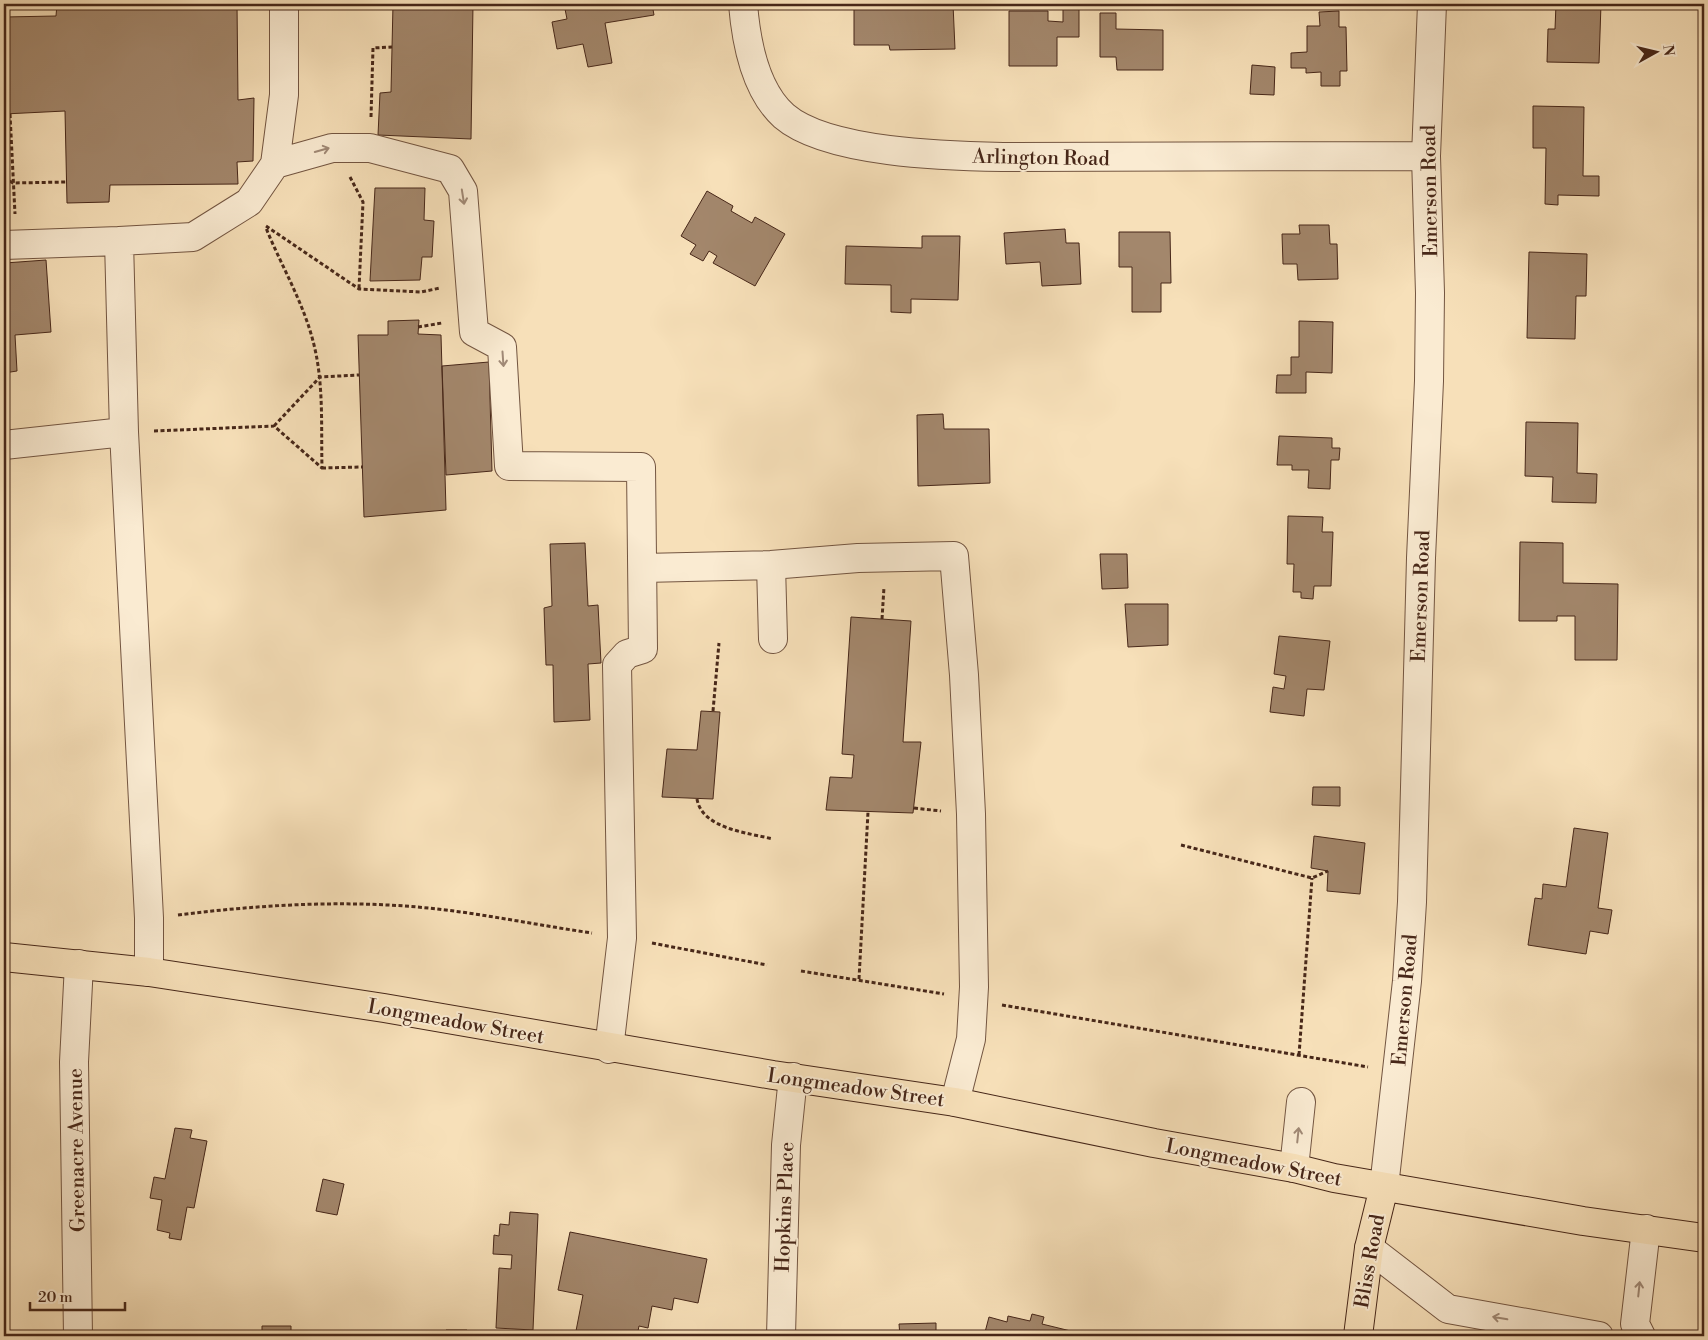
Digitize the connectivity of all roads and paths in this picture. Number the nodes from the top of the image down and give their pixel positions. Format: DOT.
graph roads {
  1 [pos="284,4"];
  2 [pos="743,4"];
  3 [pos="1432,4"];
  4 [pos="392,47"];
  5 [pos="10,114"];
  6 [pos="332,148"];
  7 [pos="370,148"];
  8 [pos="1426,156"];
  9 [pos="275,164"];
  10 [pos="4,178"];
  11 [pos="66,182"];
  12 [pos="13,183"];
  13 [pos="118,241"];
  14 [pos="10,245"];
  15 [pos="471,280"];
  16 [pos="359,288"];
  17 [pos="360,375"];
  18 [pos="320,376"];
  19 [pos="274,426"];
  20 [pos="124,432"];
  21 [pos="4,445"];
  22 [pos="363,467"];
  23 [pos="322,468"];
  24 [pos="771,565"];
  25 [pos="643,568"];
  26 [pos="773,639"];
  27 [pos="719,643"];
  28 [pos="713,711"];
  29 [pos="697,798"];
  30 [pos="868,812"];
  31 [pos="773,838"];
  32 [pos="1181,845"];
  33 [pos="1328,871"];
  34 [pos="1312,878"];
  35 [pos="175,916"];
  36 [pos="598,934"];
  37 [pos="646,942"];
  38 [pos="4,957"];
  39 [pos="79,964"];
  40 [pos="767,965"];
  41 [pos="801,971"];
  42 [pos="149,972"];
  43 [pos="859,979"];
  44 [pos="952,996"];
  45 [pos="994,1003"];
  46 [pos="609,1049"];
  47 [pos="1299,1054"];
  48 [pos="1375,1068"];
  49 [pos="793,1077"];
  50 [pos="955,1102"];
  51 [pos="1301,1102"];
  52 [pos="1294,1168"];
  53 [pos="1384,1187"];
  54 [pos="1646,1229"];
  55 [pos="1704,1238"];
  56 [pos="1369,1248"];
  57 [pos="78,1336"];
  58 [pos="781,1336"];
  59 [pos="1358,1336"];
  60 [pos="1599,1336"];
  61 [pos="1641,1336"];
  1 -- 9 [label="street"];
  2 -- 8 [label="street, Arlington Road"];
  3 -- 8 [label="street, Emerson Road"];
  4 -- 7 [label="path"];
  5 -- 12 [label="path"];
  6 -- 7 [label="street"];
  9 -- 6 [label="street, one-way"];
  6 -- 16 [label="path"];
  7 -- 15 [label="street, one-way"];
  8 -- 53 [label="street, Emerson Road"];
  9 -- 13 [label="street"];
  10 -- 12 [label="path"];
  11 -- 12 [label="path"];
  12 -- 14 [label="path"];
  13 -- 14 [label="street"];
  13 -- 20 [label="street"];
  15 -- 16 [label="path"];
  15 -- 25 [label="street, one-way"];
  16 -- 18 [label="path"];
  17 -- 18 [label="path"];
  18 -- 19 [label="path"];
  18 -- 23 [label="path"];
  19 -- 20 [label="path"];
  19 -- 23 [label="path"];
  20 -- 21 [label="street"];
  20 -- 42 [label="street"];
  22 -- 23 [label="path"];
  24 -- 25 [label="street"];
  24 -- 26 [label="street"];
  24 -- 50 [label="street"];
  25 -- 46 [label="street"];
  27 -- 28 [label="path"];
  29 -- 31 [label="path"];
  30 -- 43 [label="path"];
  32 -- 34 [label="path"];
  33 -- 34 [label="path"];
  34 -- 47 [label="path"];
  35 -- 36 [label="path"];
  37 -- 40 [label="path"];
  38 -- 39 [label="main road, Longmeadow Street"];
  39 -- 42 [label="main road, Longmeadow Street"];
  39 -- 57 [label="street, Greenacre Avenue"];
  41 -- 43 [label="path"];
  42 -- 46 [label="main road, Longmeadow Street"];
  43 -- 44 [label="path"];
  45 -- 47 [label="path"];
  46 -- 49 [label="main road, Longmeadow Street"];
  47 -- 48 [label="path"];
  49 -- 50 [label="main road, Longmeadow Street"];
  49 -- 58 [label="street, Hopkins Place"];
  50 -- 52 [label="main road, Longmeadow Street"];
  52 -- 51 [label="street, one-way"];
  52 -- 53 [label="main road, Longmeadow Street"];
  53 -- 54 [label="main road, Longmeadow Street"];
  53 -- 56 [label="main road, Bliss Road"];
  54 -- 55 [label="main road, Longmeadow Street"];
  61 -- 54 [label="street, one-way"];
  56 -- 59 [label="main road, Bliss Road"];
  60 -- 56 [label="street, one-way"];
}
